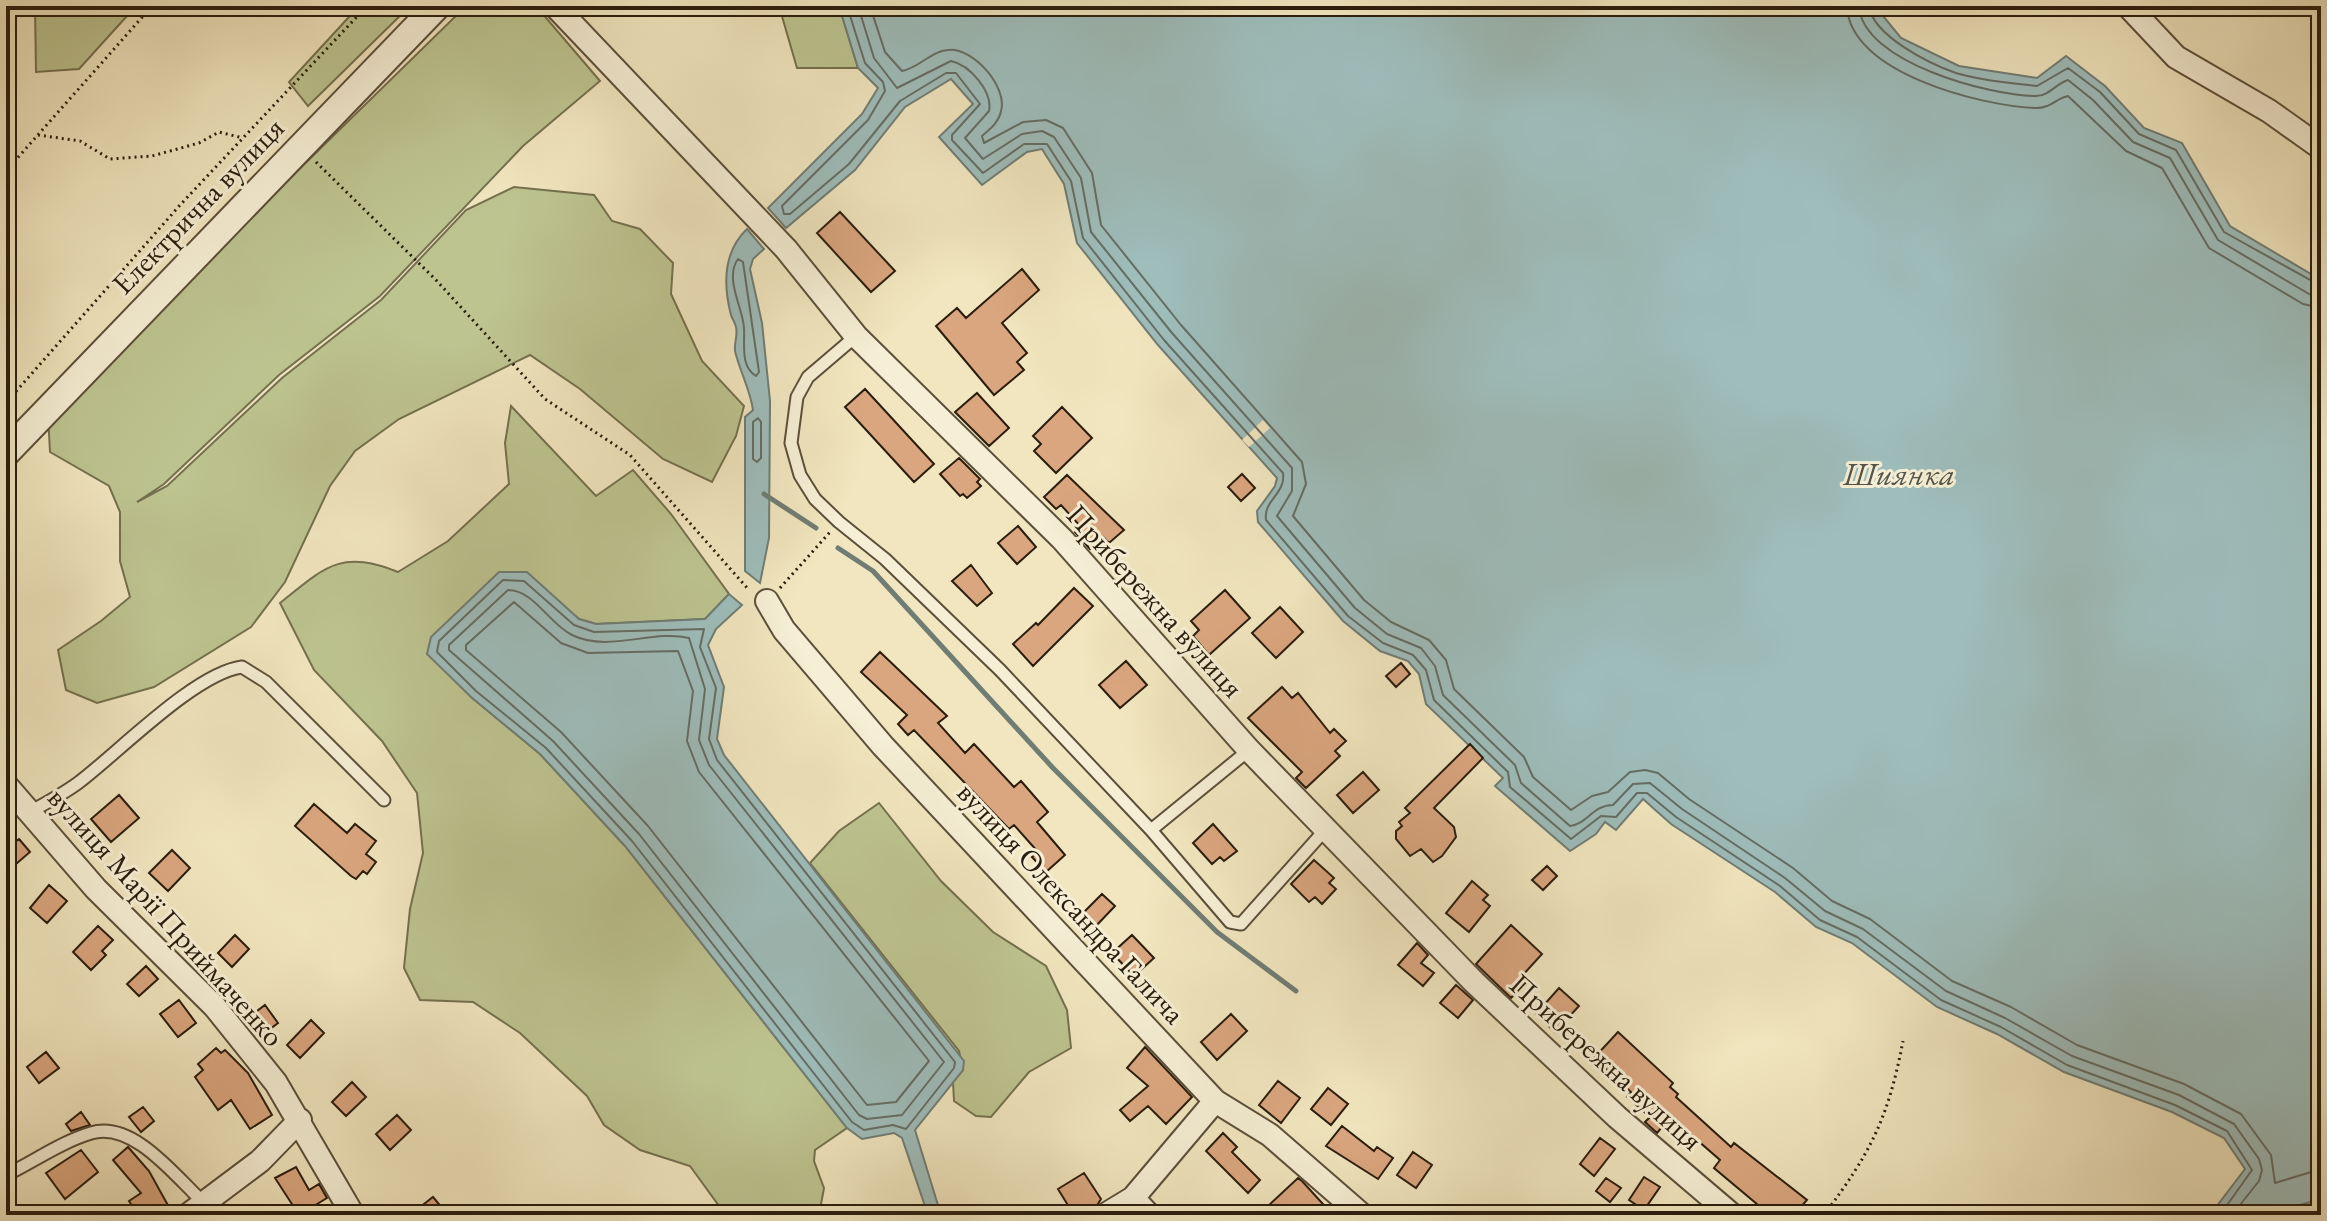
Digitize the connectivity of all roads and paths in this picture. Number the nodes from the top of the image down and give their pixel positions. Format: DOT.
graph roads {
  1 [pos="152,6"];
  2 [pos="367,6"];
  3 [pos="437,6"];
  4 [pos="555,6"];
  5 [pos="2128,6"];
  6 [pos="38,135"];
  7 [pos="243,138"];
  8 [pos="300,146"];
  9 [pos="2321,148"];
  10 [pos="6,171"];
  11 [pos="856,336"];
  12 [pos="6,395"];
  13 [pos="12,396"];
  14 [pos="6,413"];
  15 [pos="6,453"];
  16 [pos="839,522"];
  17 [pos="767,601"];
  18 [pos="1249,750"];
  19 [pos="6,785"];
  20 [pos="384,800"];
  21 [pos="30,812"];
  22 [pos="1151,830"];
  23 [pos="1325,830"];
  24 [pos="1903,1041"];
  25 [pos="1215,1101"];
  26 [pos="300,1120"];
  27 [pos="6,1175"];
  28 [pos="1133,1198"];
  29 [pos="196,1209"];
  30 [pos="353,1215"];
  31 [pos="1105,1215"];
  32 [pos="1149,1215"];
  33 [pos="1362,1215"];
  34 [pos="1732,1215"];
  35 [pos="1824,1215"];
  1 -- 6 [label="path"];
  2 -- 7 [label="path"];
  3 -- 8 [label="street, Електрична вулиця"];
  4 -- 11 [label="street, Прибережна вулиця"];
  5 -- 9 [label="street"];
  6 -- 7 [label="path"];
  6 -- 10 [label="path"];
  7 -- 13 [label="path"];
  8 -- 15 [label="street, Електрична вулиця"];
  8 -- 17 [label="path"];
  11 -- 16 [label="lane"];
  11 -- 18 [label="street, Прибережна вулиця"];
  12 -- 13 [label="path"];
  13 -- 14 [label="path"];
  16 -- 17 [label="path"];
  16 -- 22 [label="lane"];
  17 -- 25 [label="street, вулиця Олександра Галича"];
  18 -- 22 [label="lane"];
  18 -- 23 [label="street, Прибережна вулиця"];
  19 -- 21 [label="street, вулиця Марії Приймаченко"];
  20 -- 21 [label="lane"];
  21 -- 26 [label="street, вулиця Марії Приймаченко"];
  22 -- 23 [label="lane"];
  23 -- 34 [label="street, Прибережна вулиця"];
  24 -- 35 [label="path"];
  25 -- 28 [label="street"];
  25 -- 33 [label="street, вулиця Олександра Галича"];
  26 -- 29 [label="street"];
  26 -- 30 [label="street, вулиця Марії Приймаченко"];
  27 -- 29 [label="lane"];
  28 -- 31 [label="street"];
  28 -- 32 [label="street"];
}
